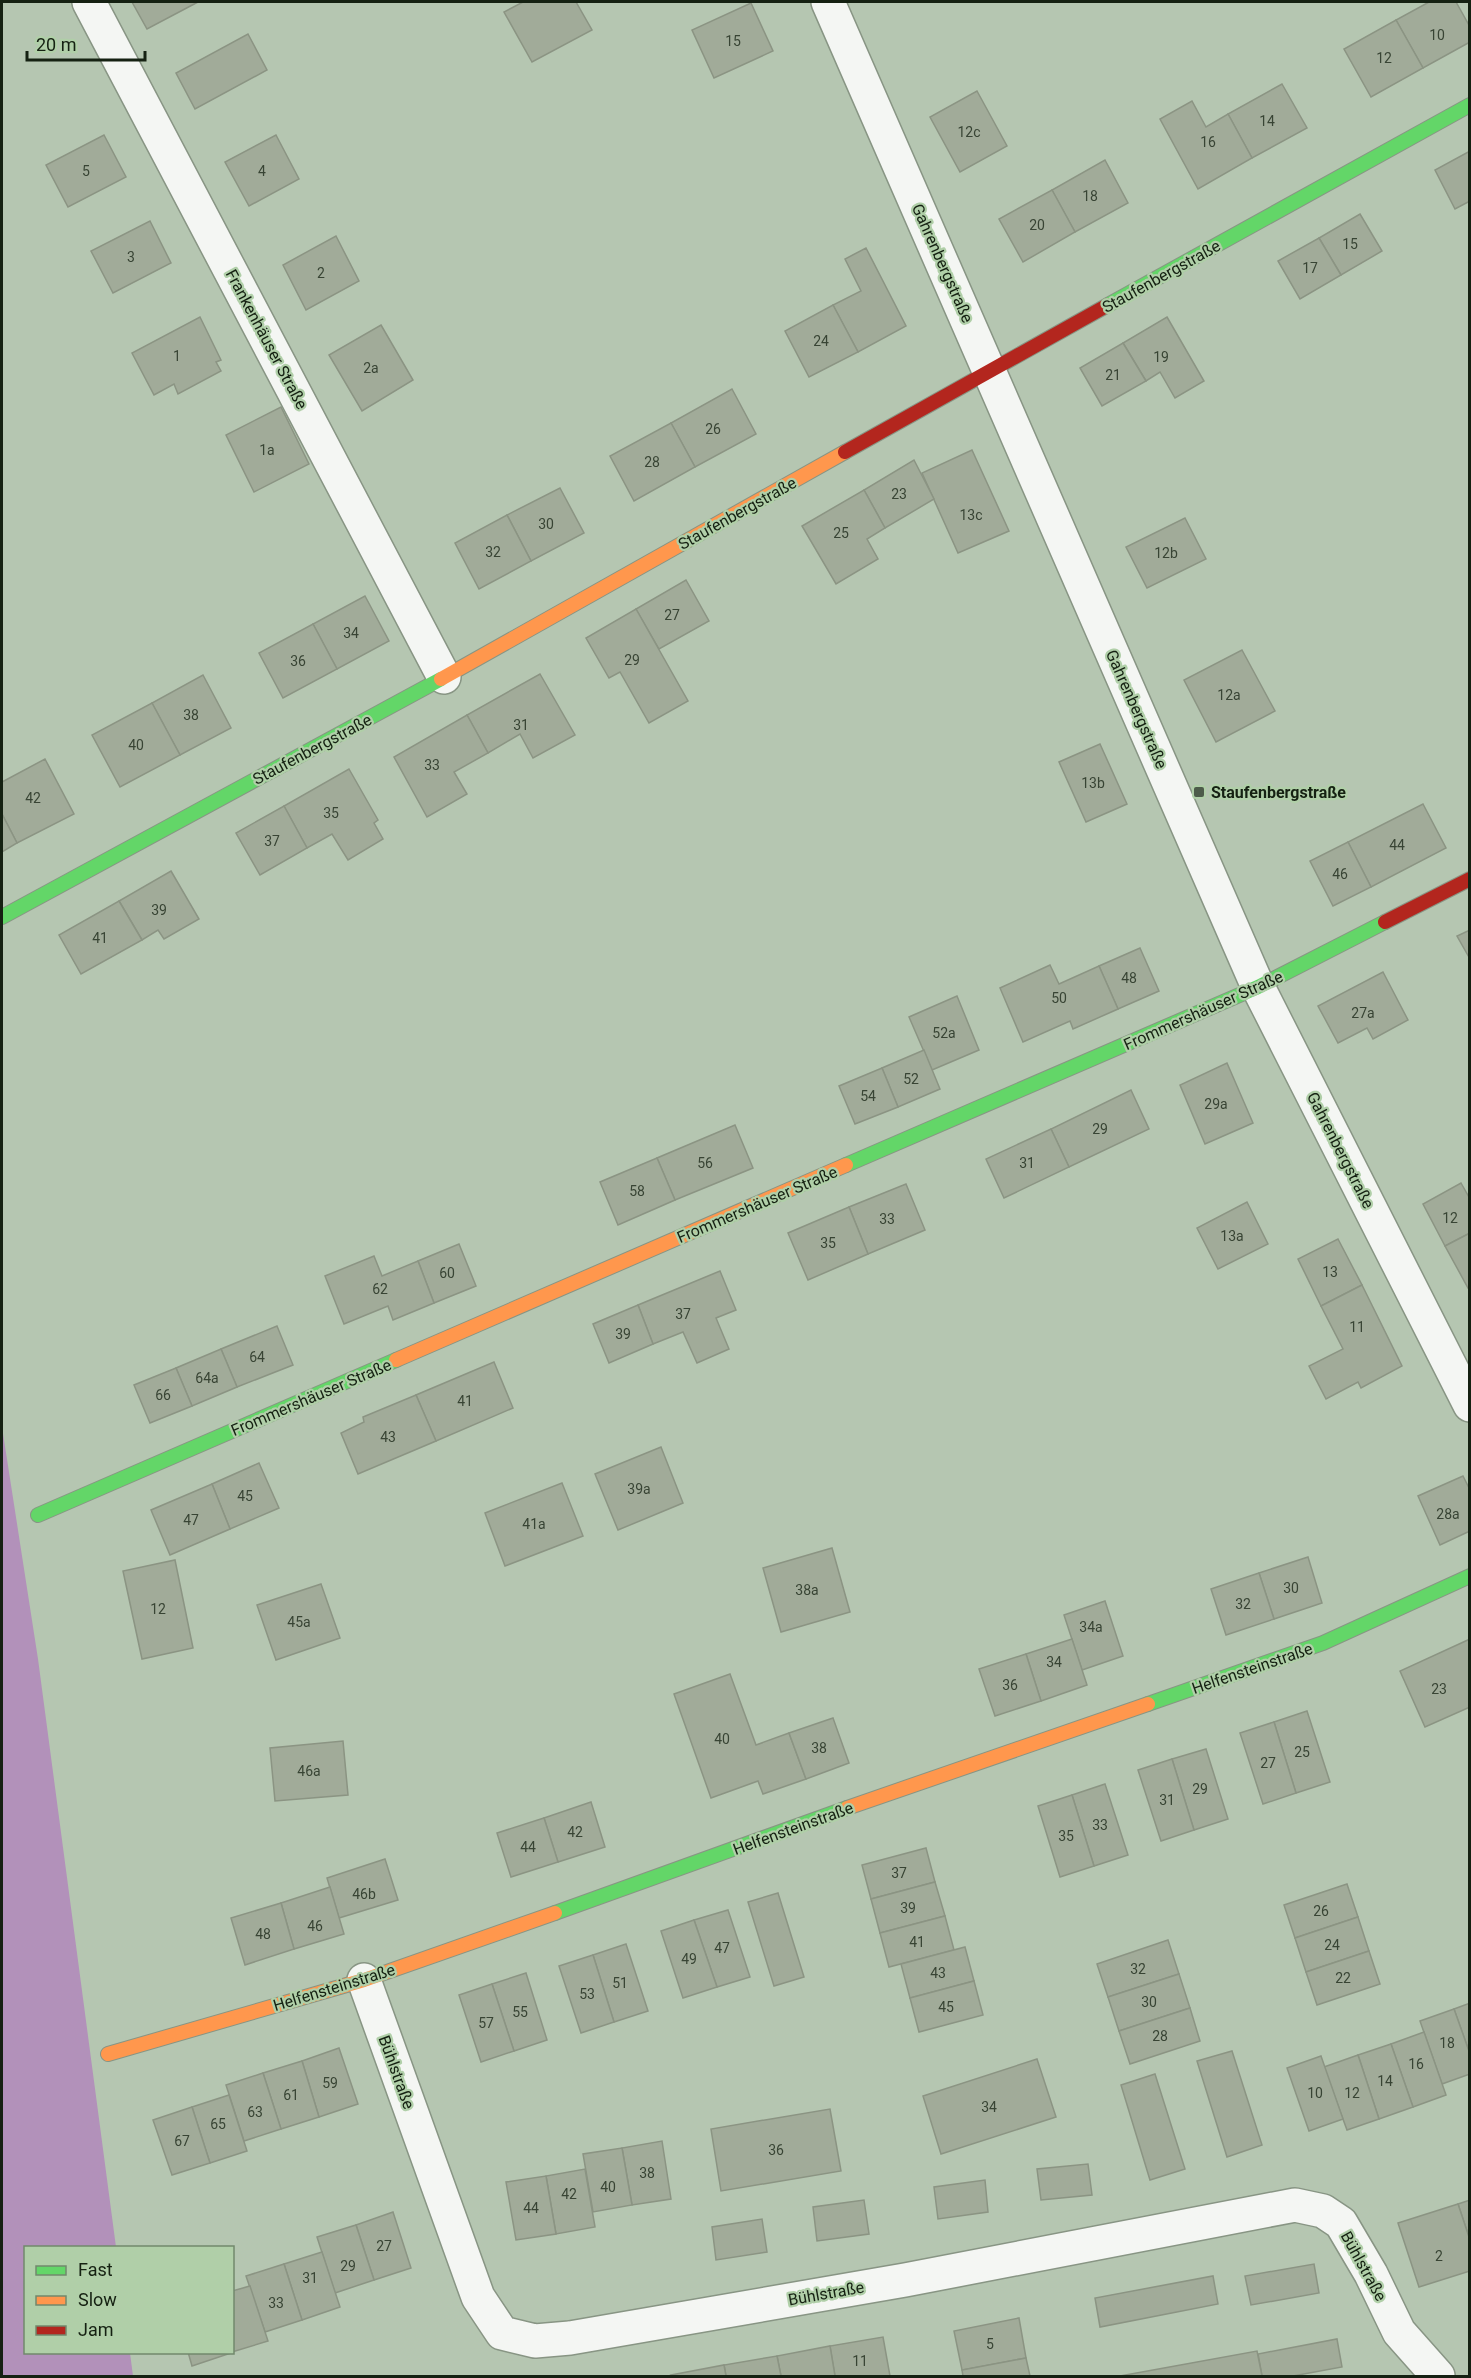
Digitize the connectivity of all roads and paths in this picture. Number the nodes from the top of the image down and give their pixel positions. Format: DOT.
graph roads {
  1 [pos="89,2"];
  2 [pos="828,2"];
  3 [pos="1470,105"];
  4 [pos="990,371"];
  5 [pos="444,677"];
  6 [pos="1470,879"];
  7 [pos="2,917"];
  8 [pos="1258,987"];
  9 [pos="1470,1405"];
  10 [pos="38,1515"];
  11 [pos="1470,1576"];
  12 [pos="364,1980"];
  13 [pos="108,2054"];
  14 [pos="1438,2376"];
  1 -- 5 [label="street, Frankenhäuser Straße"];
  2 -- 4 [label="street, Gahrenbergstraße"];
  3 -- 4 [label="street, Staufenbergstraße"];
  4 -- 5 [label="street, Staufenbergstraße"];
  4 -- 8 [label="street, Gahrenbergstraße"];
  5 -- 7 [label="street, Staufenbergstraße"];
  6 -- 8 [label="street, Frommershäuser Straße"];
  8 -- 9 [label="street, Gahrenbergstraße"];
  8 -- 10 [label="street, Frommershäuser Straße"];
  11 -- 12 [label="street, Helfensteinstraße"];
  12 -- 13 [label="street, Helfensteinstraße"];
  12 -- 14 [label="street, Bühlstraße"];
}
